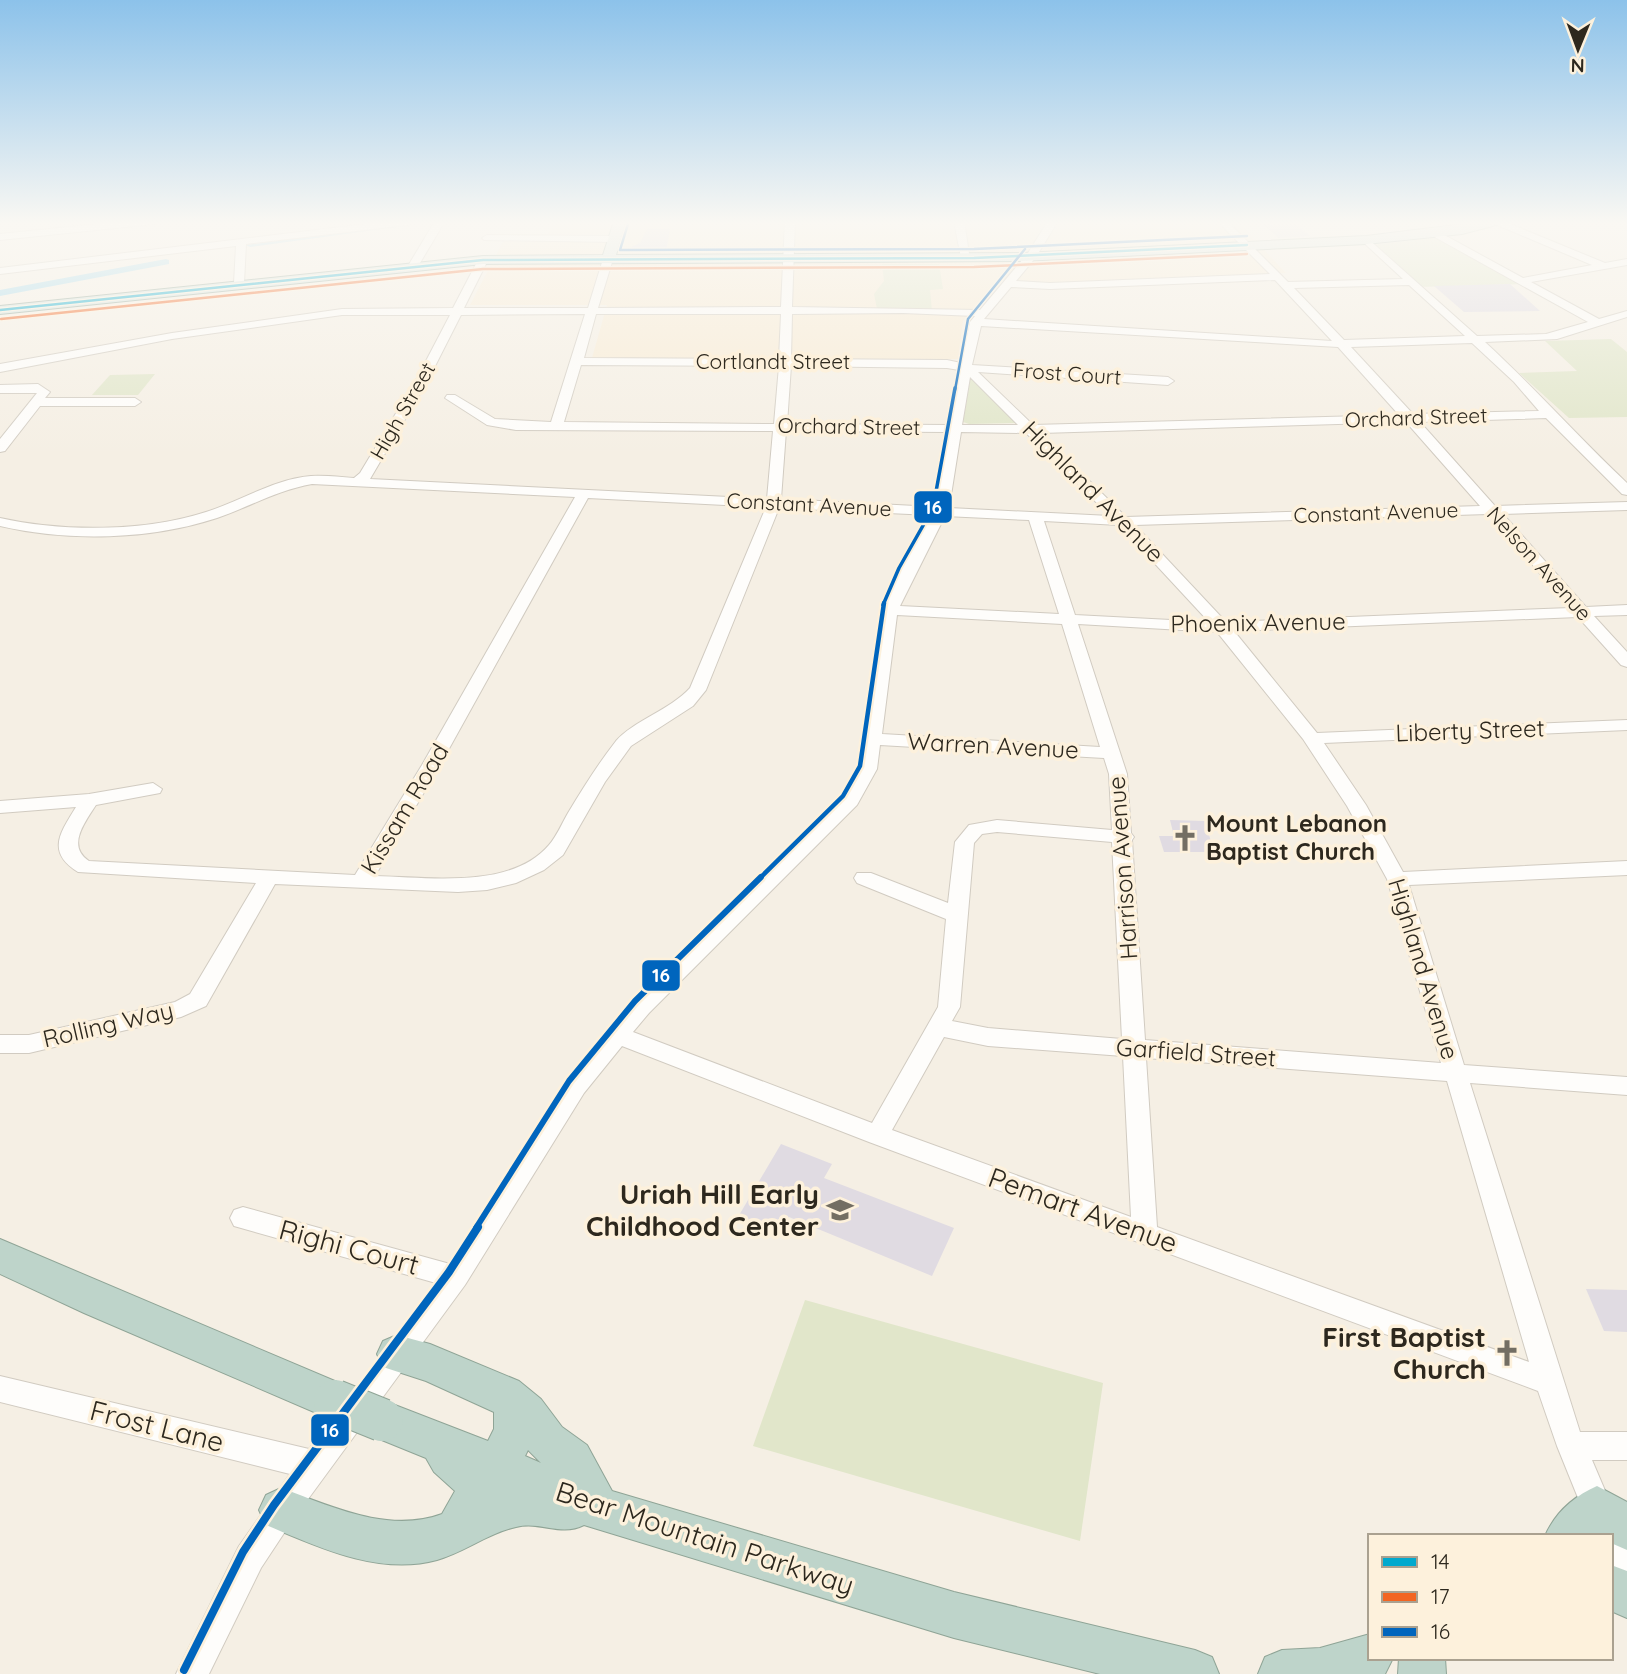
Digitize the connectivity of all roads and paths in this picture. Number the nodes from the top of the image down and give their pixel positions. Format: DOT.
graph roads {
  1 [pos="96,299"];
  2 [pos="462,299"];
  3 [pos="597,299"];
  4 [pos="787,299"];
  5 [pos="994,299"];
  6 [pos="1300,299"];
  7 [pos="1431,299"];
  8 [pos="1553,299"];
  9 [pos="0,310"];
  10 [pos="456,311"];
  11 [pos="594,311"];
  12 [pos="787,311"];
  13 [pos="1627,314"];
  14 [pos="979,318"];
  15 [pos="1596,323"];
  16 [pos="1475,340"];
  17 [pos="1341,344"];
  18 [pos="579,361"];
  19 [pos="785,362"];
  20 [pos="0,368"];
  21 [pos="967,368"];
  22 [pos="1168,381"];
  23 [pos="0,389"];
  24 [pos="39,396"];
  25 [pos="451,398"];
  26 [pos="135,402"];
  27 [pos="1550,414"];
  28 [pos="1408,418"];
  29 [pos="558,425"];
  30 [pos="780,427"];
  31 [pos="955,428"];
  32 [pos="1030,429"];
  33 [pos="0,448"];
  34 [pos="356,483"];
  35 [pos="1627,491"];
  36 [pos="583,495"];
  37 [pos="774,504"];
  38 [pos="1627,506"];
  39 [pos="1491,510"];
  40 [pos="941,511"];
  41 [pos="1035,516"];
  42 [pos="1125,520"];
  43 [pos="0,522"];
  44 [pos="890,610"];
  45 [pos="1627,610"];
  46 [pos="1582,612"];
  47 [pos="1068,619"];
  48 [pos="1222,627"];
  49 [pos="1627,662"];
  50 [pos="1627,725"];
  51 [pos="1314,738"];
  52 [pos="874,740"];
  53 [pos="1112,753"];
  54 [pos="153,789"];
  55 [pos="89,800"];
  56 [pos="0,807"];
  57 [pos="1124,837"];
  58 [pos="1627,868"];
  59 [pos="269,877"];
  60 [pos="864,878"];
  61 [pos="1397,879"];
  62 [pos="361,883"];
  63 [pos="957,915"];
  64 [pos="937,1027"];
  65 [pos="618,1035"];
  66 [pos="0,1044"];
  67 [pos="1135,1048"];
  68 [pos="1456,1073"];
  69 [pos="1627,1086"];
  70 [pos="877,1135"];
  71 [pos="243,1219"];
  72 [pos="1145,1233"];
  73 [pos="0,1256"];
  74 [pos="456,1277"];
  75 [pos="397,1354"];
  76 [pos="1549,1381"];
  77 [pos="0,1389"];
  78 [pos="514,1404"];
  79 [pos="436,1441"];
  80 [pos="1571,1446"];
  81 [pos="1627,1446"];
  82 [pos="313,1465"];
  83 [pos="498,1465"];
  84 [pos="598,1508"];
  85 [pos="281,1510"];
  86 [pos="458,1529"];
  87 [pos="1602,1529"];
  88 [pos="1613,1547"];
  89 [pos="1627,1571"];
  90 [pos="1368,1658"];
  91 [pos="192,1674"];
  92 [pos="1195,1674"];
  93 [pos="1282,1674"];
  1 -- 9 [label="main road"];
  2 -- 10 [label="street, High Street"];
  3 -- 11 [label="street"];
  4 -- 12 [label="street"];
  5 -- 14 [label="street"];
  6 -- 17 [label="street, Nelson Avenue"];
  7 -- 16 [label="street"];
  8 -- 15 [label="street"];
  10 -- 11 [label="street"];
  10 -- 20 [label="street"];
  10 -- 34 [label="street, High Street"];
  11 -- 12 [label="street"];
  11 -- 18 [label="street"];
  12 -- 14 [label="street"];
  12 -- 19 [label="street"];
  13 -- 15 [label="street"];
  14 -- 17 [label="street"];
  14 -- 21 [label="street"];
  15 -- 16 [label="street"];
  16 -- 17 [label="street"];
  16 -- 27 [label="street"];
  17 -- 28 [label="street, Nelson Avenue"];
  18 -- 19 [label="street, Cortlandt Street"];
  18 -- 29 [label="street"];
  19 -- 21 [label="street, Cortlandt Street"];
  19 -- 30 [label="street"];
  21 -- 22 [label="street, Frost Court"];
  21 -- 31 [label="street"];
  21 -- 32 [label="street, Highland Avenue"];
  23 -- 24 [label="street"];
  24 -- 26 [label="street"];
  24 -- 33 [label="street"];
  25 -- 29 [label="street, Orchard Street"];
  27 -- 28 [label="street, Orchard Street"];
  27 -- 35 [label="street"];
  28 -- 32 [label="street, Orchard Street"];
  28 -- 39 [label="street, Nelson Avenue"];
  29 -- 30 [label="street, Orchard Street"];
  30 -- 31 [label="street, Orchard Street"];
  30 -- 37 [label="street"];
  31 -- 32 [label="street, Orchard Street"];
  31 -- 40 [label="street"];
  32 -- 42 [label="street, Highland Avenue"];
  34 -- 36 [label="street, Constant Avenue"];
  34 -- 43 [label="street, Constant Avenue"];
  36 -- 37 [label="street, Constant Avenue"];
  36 -- 62 [label="street, Kissam Road"];
  37 -- 40 [label="street, Constant Avenue"];
  37 -- 62 [label="street"];
  38 -- 39 [label="street, Constant Avenue"];
  39 -- 42 [label="street, Constant Avenue"];
  39 -- 46 [label="street, Nelson Avenue"];
  40 -- 41 [label="street, Constant Avenue"];
  40 -- 44 [label="street"];
  41 -- 42 [label="street, Constant Avenue"];
  41 -- 47 [label="street, Harrison Avenue"];
  42 -- 48 [label="street, Highland Avenue"];
  44 -- 47 [label="street, Phoenix Avenue"];
  44 -- 52 [label="street"];
  45 -- 46 [label="street, Phoenix Avenue"];
  46 -- 48 [label="street, Phoenix Avenue"];
  46 -- 49 [label="street, Nelson Avenue"];
  47 -- 48 [label="street, Phoenix Avenue"];
  47 -- 53 [label="street, Harrison Avenue"];
  48 -- 51 [label="street, Highland Avenue"];
  50 -- 51 [label="street, Liberty Street"];
  51 -- 61 [label="street, Highland Avenue"];
  52 -- 53 [label="street, Warren Avenue"];
  52 -- 65 [label="street"];
  53 -- 57 [label="street, Harrison Avenue"];
  54 -- 55 [label="street"];
  55 -- 56 [label="street"];
  55 -- 59 [label="street, Kissam Road"];
  57 -- 63 [label="street"];
  57 -- 67 [label="street, Harrison Avenue"];
  58 -- 61 [label="street"];
  59 -- 62 [label="street, Kissam Road"];
  59 -- 66 [label="street, Rolling Way"];
  60 -- 63 [label="street"];
  61 -- 68 [label="street, Highland Avenue"];
  63 -- 64 [label="street"];
  64 -- 67 [label="street, Garfield Street"];
  64 -- 70 [label="street"];
  65 -- 70 [label="street, Pemart Avenue"];
  65 -- 74 [label="street"];
  67 -- 68 [label="street, Garfield Street"];
  67 -- 72 [label="street, Harrison Avenue"];
  68 -- 69 [label="street, Garfield Street"];
  68 -- 76 [label="street, Highland Avenue"];
  70 -- 72 [label="street, Pemart Avenue"];
  71 -- 74 [label="street, Righi Court"];
  72 -- 76 [label="street, Pemart Avenue"];
  73 -- 79 [label="highway, Bear Mountain Parkway, bridge"];
  74 -- 75 [label="street"];
  75 -- 78 [label="highway"];
  75 -- 82 [label="street"];
  76 -- 80 [label="street, Highland Avenue"];
  77 -- 82 [label="street, Frost Lane"];
  78 -- 83 [label="highway"];
  78 -- 84 [label="highway"];
  79 -- 83 [label="highway, Bear Mountain Parkway"];
  79 -- 86 [label="highway"];
  80 -- 81 [label="street"];
  80 -- 87 [label="street, Highland Avenue"];
  82 -- 85 [label="street"];
  83 -- 84 [label="highway, Bear Mountain Parkway"];
  84 -- 86 [label="highway"];
  84 -- 92 [label="highway, Bear Mountain Parkway"];
  85 -- 86 [label="highway"];
  85 -- 91 [label="street"];
  88 -- 89 [label="street, Highland Avenue"];
  90 -- 93 [label="highway"];
}
